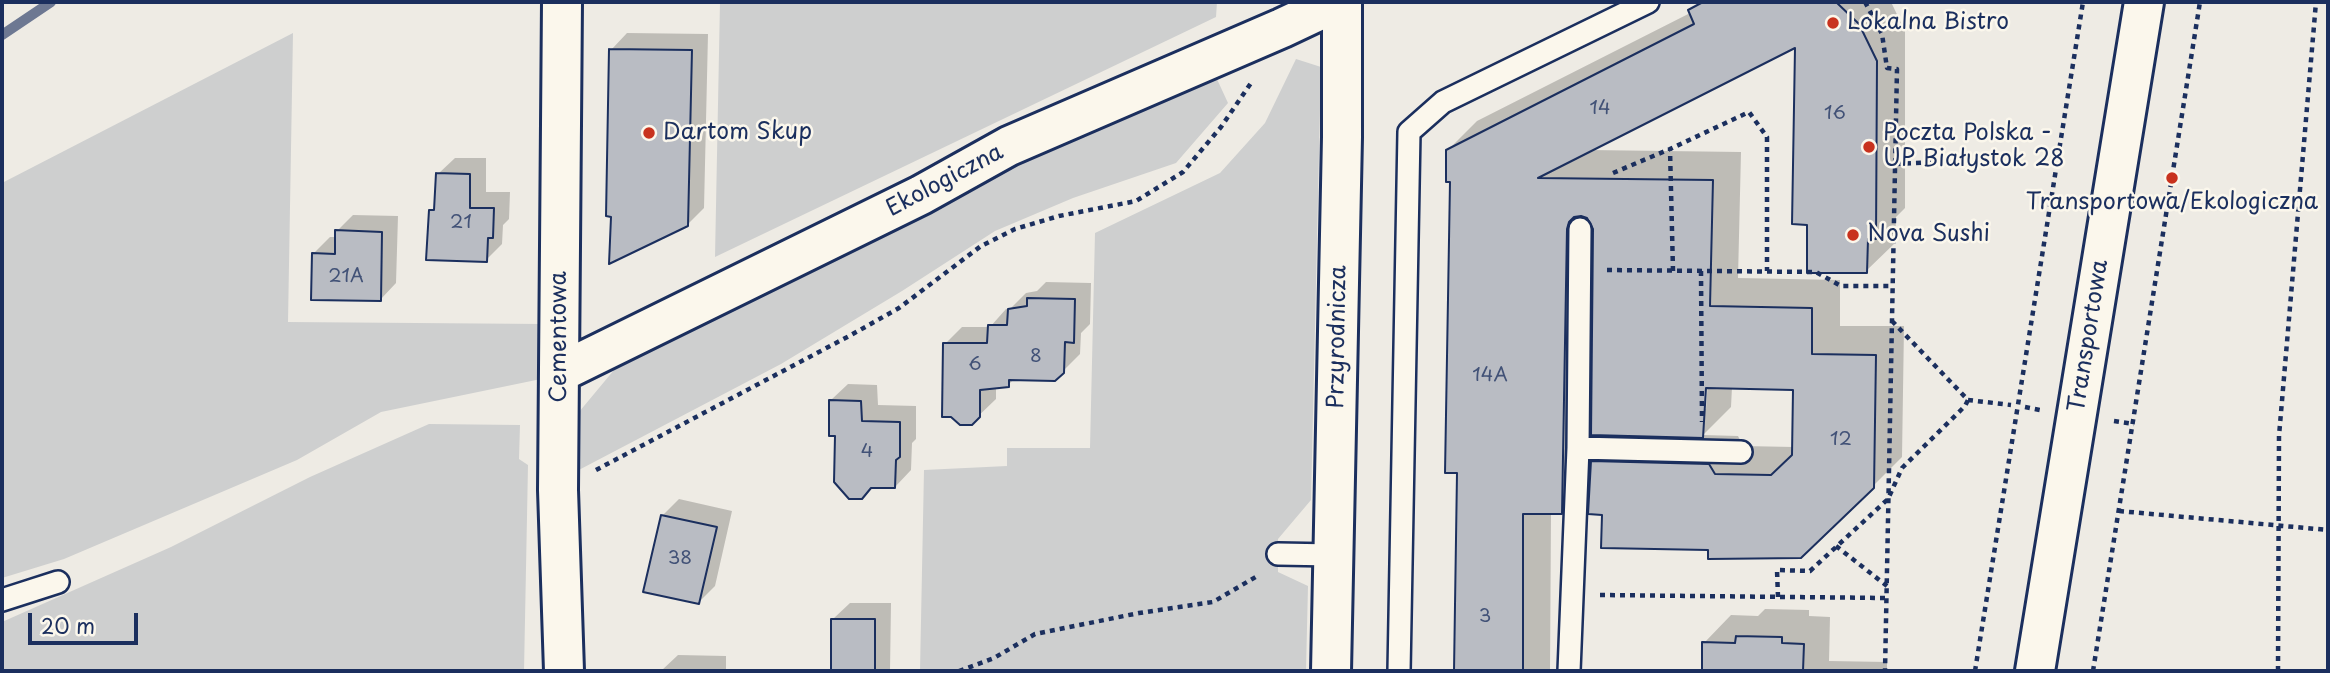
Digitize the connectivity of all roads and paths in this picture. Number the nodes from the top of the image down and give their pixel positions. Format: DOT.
graph roads {
  1 [pos="562,2"];
  2 [pos="1337,2"];
  3 [pos="1342,2"];
  4 [pos="1648,2"];
  5 [pos="1865,2"];
  6 [pos="2083,2"];
  7 [pos="2144,2"];
  8 [pos="2200,2"];
  9 [pos="2316,2"];
  10 [pos="1282,27"];
  11 [pos="1670,149"];
  12 [pos="1962,161"];
  13 [pos="1896,164"];
  14 [pos="1613,173"];
  15 [pos="1580,229"];
  16 [pos="1580,270"];
  17 [pos="1673,271"];
  18 [pos="1701,271"];
  19 [pos="1767,271"];
  20 [pos="1893,286"];
  21 [pos="1892,320"];
  22 [pos="559,373"];
  23 [pos="1968,400"];
  24 [pos="2011,405"];
  25 [pos="1578,448"];
  26 [pos="1702,451"];
  27 [pos="1741,452"];
  28 [pos="558,490"];
  29 [pos="1888,499"];
  30 [pos="2119,511"];
  31 [pos="2279,526"];
  32 [pos="2328,530"];
  33 [pos="1836,546"];
  34 [pos="1279,554"];
  35 [pos="1333,555"];
  36 [pos="58,582"];
  37 [pos="1886,586"];
  38 [pos="1572,594"];
  39 [pos="1778,597"];
  40 [pos="1886,598"];
  41 [pos="2,600"];
  42 [pos="564,671"];
  43 [pos="959,671"];
  44 [pos="1331,671"];
  45 [pos="1399,671"];
  46 [pos="1569,671"];
  47 [pos="1885,671"];
  48 [pos="1975,671"];
  49 [pos="2035,671"];
  50 [pos="2093,671"];
  51 [pos="2278,671"];
  1 -- 22 [label="street, Cementowa"];
  2 -- 10 [label="street, Ekologiczna"];
  3 -- 35 [label="street, Przyrodnicza"];
  4 -- 45 [label="lane"];
  5 -- 13 [label="path"];
  6 -- 48 [label="path"];
  7 -- 49 [label="street, Transportowa"];
  8 -- 30 [label="path"];
  9 -- 31 [label="path"];
  10 -- 22 [label="street, Ekologiczna"];
  10 -- 28 [label="path"];
  11 -- 14 [label="path"];
  11 -- 17 [label="path"];
  11 -- 19 [label="path"];
  12 -- 13 [label="path"];
  13 -- 20 [label="path"];
  15 -- 16 [label="lane"];
  16 -- 17 [label="path"];
  16 -- 25 [label="lane"];
  17 -- 18 [label="path"];
  18 -- 19 [label="path"];
  18 -- 26 [label="path"];
  19 -- 20 [label="path"];
  20 -- 21 [label="path"];
  21 -- 23 [label="path"];
  21 -- 29 [label="path"];
  22 -- 28 [label="street, Cementowa"];
  23 -- 24 [label="path"];
  23 -- 29 [label="path"];
  25 -- 26 [label="lane"];
  25 -- 38 [label="lane"];
  26 -- 27 [label="lane"];
  28 -- 42 [label="street, Cementowa"];
  29 -- 33 [label="path"];
  29 -- 37 [label="path"];
  30 -- 31 [label="path"];
  30 -- 50 [label="path"];
  31 -- 32 [label="path"];
  31 -- 51 [label="path"];
  33 -- 37 [label="path"];
  33 -- 39 [label="path"];
  34 -- 35 [label="lane"];
  34 -- 43 [label="path"];
  35 -- 44 [label="street, Przyrodnicza"];
  36 -- 41 [label="lane"];
  37 -- 40 [label="path"];
  38 -- 39 [label="path"];
  38 -- 46 [label="lane"];
  39 -- 40 [label="path"];
  40 -- 47 [label="path"];
}
